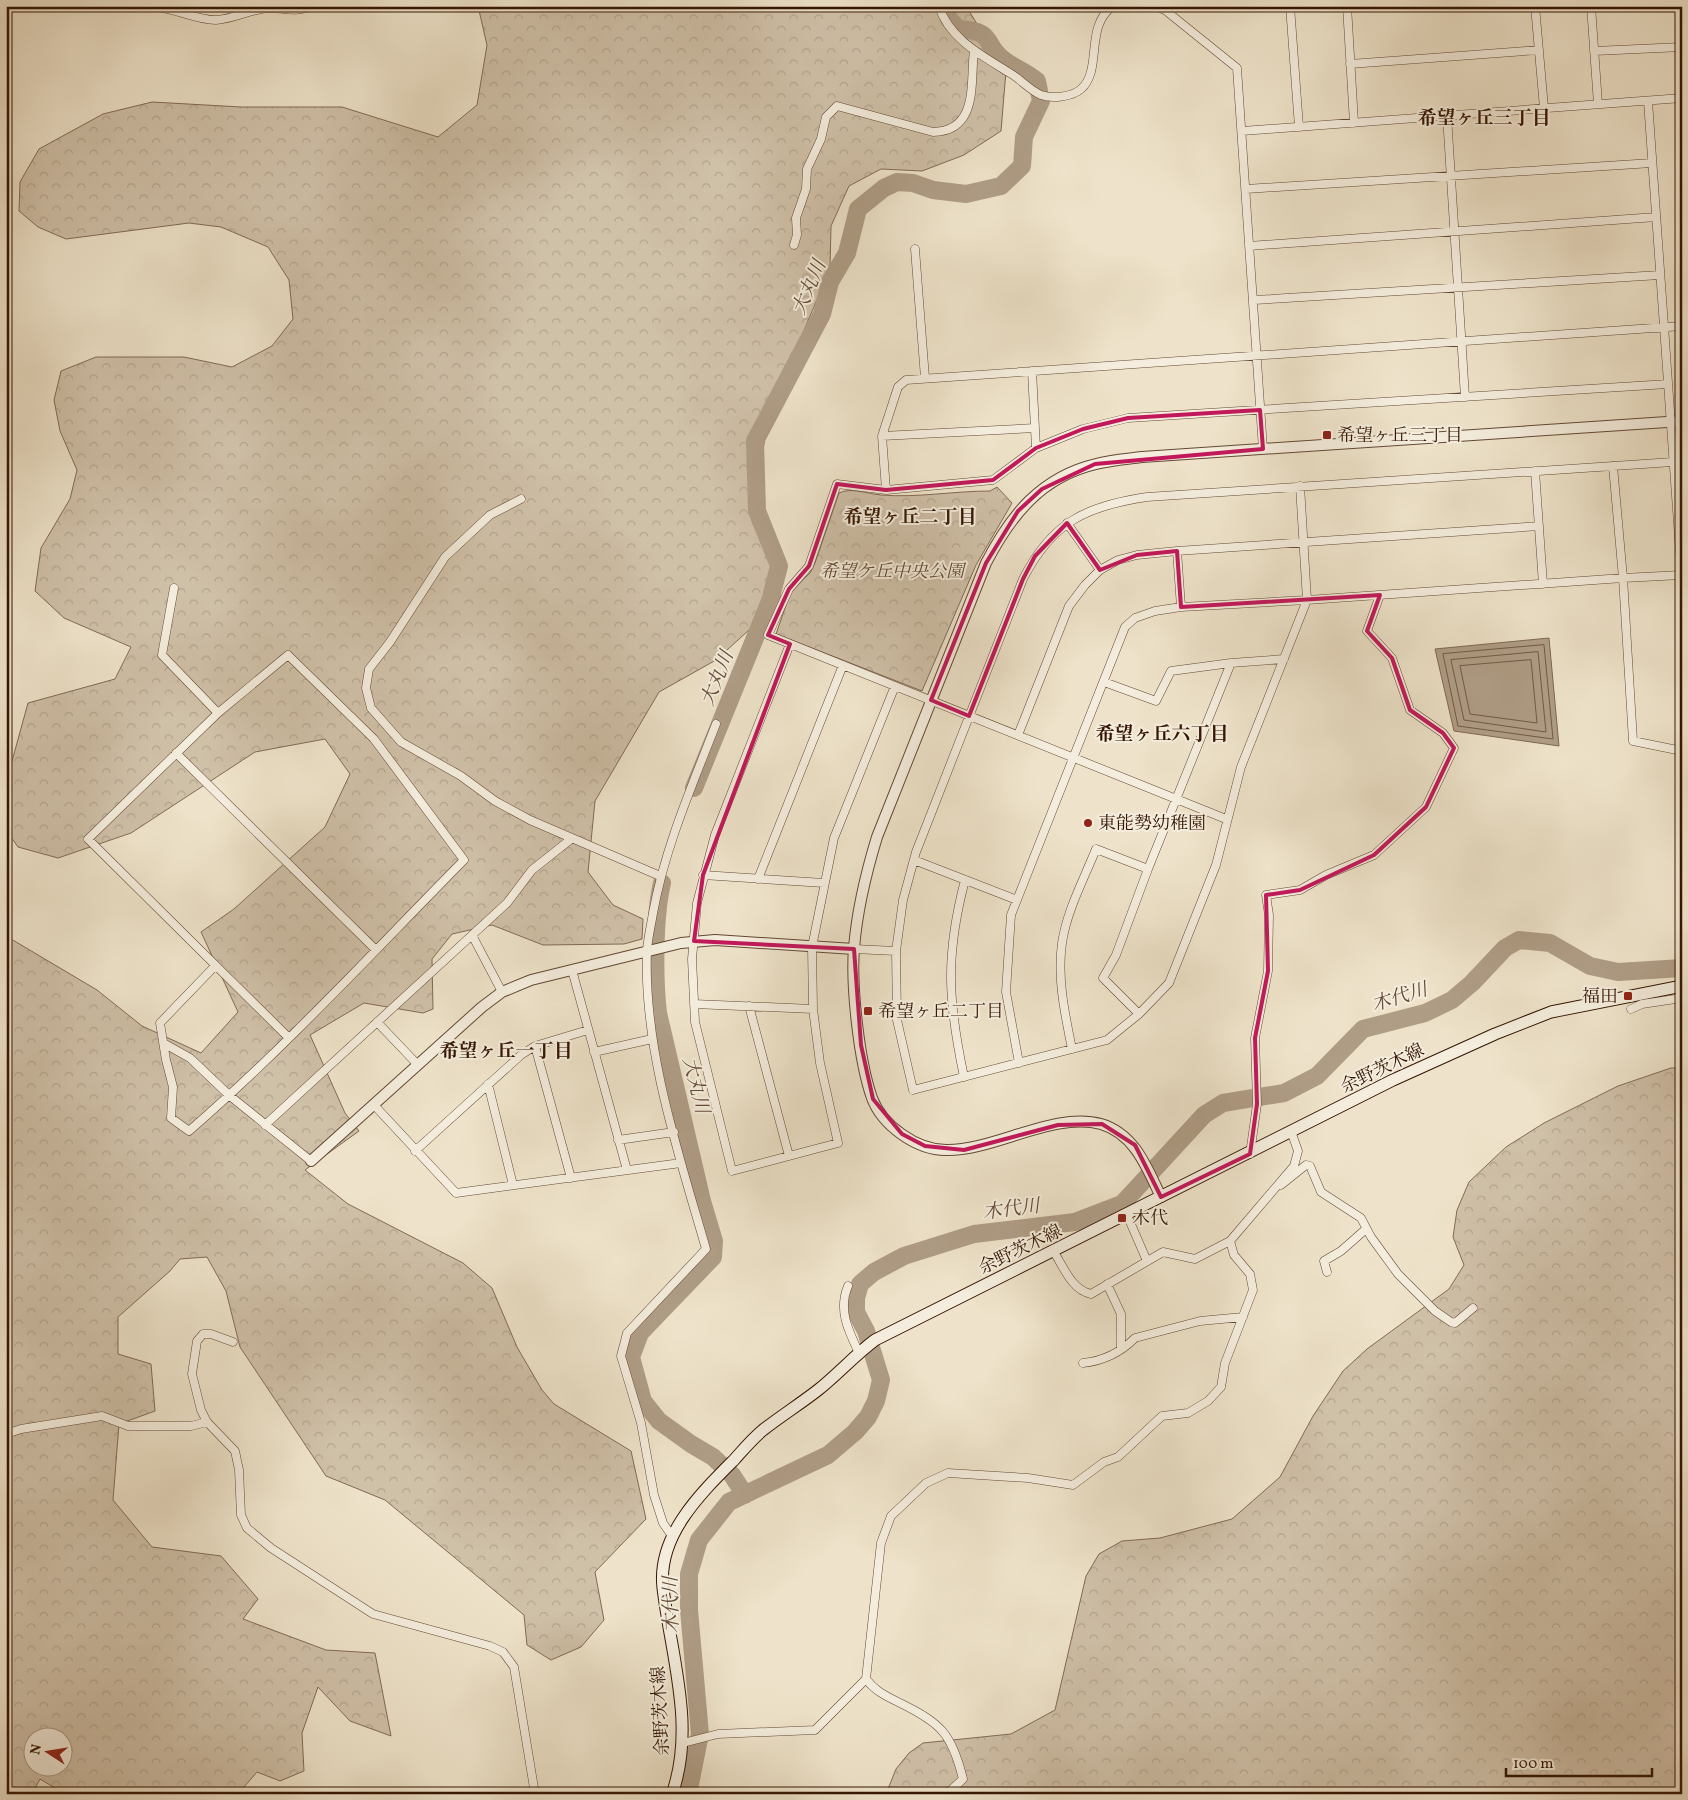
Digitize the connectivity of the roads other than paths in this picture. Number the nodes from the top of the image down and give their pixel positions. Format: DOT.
graph roads {
  1 [pos="152,6"];
  2 [pos="310,6"];
  3 [pos="939,6"];
  4 [pos="1113,6"];
  5 [pos="1154,6"];
  6 [pos="1290,6"];
  7 [pos="1364,6"];
  8 [pos="1535,6"];
  9 [pos="1591,6"];
  10 [pos="1347,7"];
  11 [pos="1682,47"];
  12 [pos="974,50"];
  13 [pos="1538,50"];
  14 [pos="1594,51"];
  15 [pos="1350,64"];
  16 [pos="1682,98"];
  17 [pos="1648,101"];
  18 [pos="1598,104"];
  19 [pos="1544,108"];
  20 [pos="1447,116"];
  21 [pos="1354,123"];
  22 [pos="1299,127"];
  23 [pos="1242,131"];
  24 [pos="1652,163"];
  25 [pos="1451,176"];
  26 [pos="1246,189"];
  27 [pos="1656,218"];
  28 [pos="1454,231"];
  29 [pos="794,245"];
  30 [pos="1249,246"];
  31 [pos="916,249"];
  32 [pos="1660,275"];
  33 [pos="1458,287"];
  34 [pos="1254,300"];
  35 [pos="1682,326"];
  36 [pos="1664,327"];
  37 [pos="1461,341"];
  38 [pos="1257,355"];
  39 [pos="1032,371"];
  40 [pos="925,378"];
  41 [pos="1668,384"];
  42 [pos="1465,397"];
  43 [pos="1260,410"];
  44 [pos="1682,421"];
  45 [pos="1670,422"];
  46 [pos="1035,428"];
  47 [pos="882,436"];
  48 [pos="1036,448"];
  49 [pos="1263,449"];
  50 [pos="1673,462"];
  51 [pos="1613,466"];
  52 [pos="1535,471"];
  53 [pos="1300,486"];
  54 [pos="886,490"];
  55 [pos="521,499"];
  56 [pos="1680,519"];
  57 [pos="1067,524"];
  58 [pos="1539,526"];
  59 [pos="1303,543"];
  60 [pos="1177,551"];
  61 [pos="1100,570"];
  62 [pos="1681,575"];
  63 [pos="1622,578"];
  64 [pos="1682,580"];
  65 [pos="1543,584"];
  66 [pos="174,588"];
  67 [pos="1380,595"];
  68 [pos="1307,600"];
  69 [pos="1181,607"];
  70 [pos="790,644"];
  71 [pos="1284,659"];
  72 [pos="1231,663"];
  73 [pos="843,665"];
  74 [pos="1104,682"];
  75 [pos="896,686"];
  76 [pos="931,700"];
  77 [pos="218,713"];
  78 [pos="969,716"];
  79 [pos="716,724"];
  80 [pos="1018,735"];
  81 [pos="1682,751"];
  82 [pos="176,753"];
  83 [pos="1072,757"];
  84 [pos="1176,798"];
  85 [pos="1226,819"];
  86 [pos="571,838"];
  87 [pos="914,860"];
  88 [pos="1148,870"];
  89 [pos="660,876"];
  90 [pos="703,876"];
  91 [pos="758,879"];
  92 [pos="966,880"];
  93 [pos="824,883"];
  94 [pos="1017,900"];
  95 [pos="472,934"];
  96 [pos="694,941"];
  97 [pos="812,947"];
  98 [pos="653,948"];
  99 [pos="854,949"];
  100 [pos="376,950"];
  101 [pos="896,951"];
  102 [pos="214,966"];
  103 [pos="572,970"];
  104 [pos="1682,986"];
  105 [pos="502,992"];
  106 [pos="1682,998"];
  107 [pos="694,1004"];
  108 [pos="749,1006"];
  109 [pos="813,1009"];
  110 [pos="1631,1009"];
  111 [pos="1139,1014"];
  112 [pos="377,1022"];
  113 [pos="588,1030"];
  114 [pos="288,1037"];
  115 [pos="652,1039"];
  116 [pos="165,1044"];
  117 [pos="535,1046"];
  118 [pos="1072,1049"];
  119 [pos="594,1052"];
  120 [pos="1019,1062"];
  121 [pos="418,1065"];
  122 [pos="964,1076"];
  123 [pos="488,1084"];
  124 [pos="230,1096"];
  125 [pos="374,1105"];
  126 [pos="265,1125"];
  127 [pos="1291,1131"];
  128 [pos="674,1132"];
  129 [pos="618,1140"];
  130 [pos="415,1151"];
  131 [pos="1250,1154"];
  132 [pos="789,1156"];
  133 [pos="311,1161"];
  134 [pos="681,1163"];
  135 [pos="626,1170"];
  136 [pos="571,1178"];
  137 [pos="513,1185"];
  138 [pos="1276,1189"];
  139 [pos="1160,1194"];
  140 [pos="1127,1215"];
  141 [pos="1366,1229"];
  142 [pos="1230,1241"];
  143 [pos="1054,1252"];
  144 [pos="1147,1261"];
  145 [pos="1328,1272"];
  146 [pos="1107,1284"];
  147 [pos="848,1286"];
  148 [pos="1473,1308"];
  149 [pos="1242,1317"];
  150 [pos="233,1342"];
  151 [pos="1122,1349"];
  152 [pos="861,1351"];
  153 [pos="1082,1363"];
  154 [pos="207,1422"];
  155 [pos="6,1434"];
  156 [pos="672,1536"];
  157 [pos="866,1679"];
  158 [pos="683,1743"];
  159 [pos="535,1794"];
  160 [pos="672,1794"];
  161 [pos="943,1794"];
  1 -- 2 [label="street"];
  3 -- 12 [label="street"];
  4 -- 12 [label="street"];
  5 -- 23 [label="street"];
  6 -- 22 [label="street"];
  7 -- 10 [label="street"];
  8 -- 13 [label="street"];
  9 -- 14 [label="street"];
  10 -- 15 [label="street"];
  11 -- 14 [label="street"];
  12 -- 29 [label="street"];
  13 -- 15 [label="street"];
  13 -- 19 [label="street"];
  14 -- 18 [label="street"];
  15 -- 21 [label="street"];
  16 -- 17 [label="street"];
  17 -- 18 [label="street"];
  17 -- 24 [label="street"];
  18 -- 19 [label="street"];
  19 -- 20 [label="street"];
  20 -- 21 [label="street"];
  20 -- 25 [label="street"];
  21 -- 22 [label="street"];
  22 -- 23 [label="street"];
  23 -- 26 [label="street"];
  24 -- 25 [label="street"];
  24 -- 27 [label="street"];
  25 -- 26 [label="street"];
  25 -- 28 [label="street"];
  26 -- 30 [label="street"];
  27 -- 28 [label="street"];
  27 -- 32 [label="street"];
  28 -- 30 [label="street"];
  28 -- 33 [label="street"];
  30 -- 34 [label="street"];
  31 -- 40 [label="street"];
  32 -- 33 [label="street"];
  32 -- 36 [label="street"];
  33 -- 34 [label="street"];
  33 -- 37 [label="street"];
  34 -- 38 [label="street"];
  35 -- 36 [label="street"];
  36 -- 37 [label="street"];
  36 -- 41 [label="street"];
  37 -- 38 [label="street"];
  37 -- 42 [label="street"];
  38 -- 39 [label="street"];
  38 -- 43 [label="street"];
  39 -- 40 [label="street"];
  39 -- 46 [label="street"];
  40 -- 47 [label="street"];
  41 -- 42 [label="street"];
  41 -- 45 [label="street"];
  42 -- 43 [label="street"];
  43 -- 48 [label="street"];
  43 -- 49 [label="street"];
  44 -- 45 [label="street"];
  45 -- 49 [label="street"];
  45 -- 50 [label="street"];
  46 -- 47 [label="street"];
  46 -- 48 [label="street"];
  47 -- 54 [label="street"];
  48 -- 54 [label="street"];
  49 -- 76 [label="street"];
  50 -- 51 [label="street"];
  50 -- 56 [label="street"];
  51 -- 52 [label="street"];
  51 -- 63 [label="street"];
  52 -- 53 [label="street"];
  52 -- 58 [label="street"];
  53 -- 57 [label="street"];
  53 -- 59 [label="street"];
  54 -- 70 [label="street"];
  55 -- 86 [label="street"];
  56 -- 62 [label="street"];
  57 -- 61 [label="street"];
  57 -- 78 [label="street"];
  58 -- 59 [label="street"];
  58 -- 65 [label="street"];
  59 -- 60 [label="street"];
  59 -- 68 [label="street"];
  60 -- 61 [label="street"];
  60 -- 69 [label="street"];
  61 -- 80 [label="street"];
  62 -- 63 [label="street"];
  62 -- 64 [label="street"];
  63 -- 65 [label="street"];
  63 -- 81 [label="street"];
  65 -- 67 [label="street"];
  66 -- 77 [label="street"];
  67 -- 68 [label="street"];
  67 -- 131 [label="street"];
  68 -- 69 [label="street"];
  68 -- 71 [label="street"];
  69 -- 74 [label="street"];
  70 -- 73 [label="street"];
  70 -- 90 [label="street"];
  71 -- 72 [label="street"];
  71 -- 85 [label="street"];
  72 -- 74 [label="street"];
  72 -- 84 [label="street"];
  73 -- 75 [label="street"];
  73 -- 91 [label="street"];
  74 -- 83 [label="street"];
  75 -- 76 [label="street"];
  75 -- 93 [label="street"];
  76 -- 78 [label="street"];
  76 -- 99 [label="street"];
  77 -- 82 [label="street"];
  77 -- 100 [label="street"];
  78 -- 80 [label="street"];
  78 -- 87 [label="street"];
  79 -- 89 [label="street"];
  80 -- 83 [label="street"];
  82 -- 100 [label="street"];
  82 -- 102 [label="street"];
  83 -- 84 [label="street"];
  83 -- 94 [label="street"];
  84 -- 85 [label="street"];
  84 -- 88 [label="street"];
  85 -- 111 [label="street"];
  86 -- 89 [label="street"];
  86 -- 95 [label="street"];
  87 -- 92 [label="street"];
  87 -- 101 [label="street"];
  88 -- 111 [label="street"];
  88 -- 118 [label="street"];
  89 -- 98 [label="street"];
  90 -- 91 [label="street"];
  90 -- 96 [label="street"];
  91 -- 93 [label="street"];
  92 -- 94 [label="street"];
  92 -- 122 [label="street"];
  93 -- 97 [label="street"];
  94 -- 120 [label="street"];
  95 -- 105 [label="street"];
  95 -- 112 [label="street"];
  96 -- 97 [label="street"];
  96 -- 98 [label="street"];
  96 -- 107 [label="street"];
  97 -- 99 [label="street"];
  97 -- 109 [label="street"];
  98 -- 103 [label="street"];
  98 -- 115 [label="street"];
  99 -- 101 [label="street"];
  99 -- 139 [label="street"];
  100 -- 114 [label="street"];
  101 -- 122 [label="street"];
  102 -- 114 [label="street"];
  102 -- 116 [label="street"];
  103 -- 105 [label="street"];
  103 -- 113 [label="street"];
  104 -- 127 [label="main road, 余野茨木線"];
  105 -- 121 [label="street"];
  106 -- 110 [label="street"];
  107 -- 108 [label="street"];
  107 -- 132 [label="street"];
  108 -- 109 [label="street"];
  108 -- 132 [label="street"];
  109 -- 132 [label="street"];
  111 -- 118 [label="street"];
  112 -- 121 [label="street"];
  112 -- 126 [label="street"];
  113 -- 117 [label="street"];
  113 -- 119 [label="street"];
  114 -- 124 [label="street"];
  115 -- 119 [label="street"];
  115 -- 128 [label="street"];
  116 -- 124 [label="street"];
  116 -- 124 [label="street"];
  117 -- 123 [label="street"];
  117 -- 136 [label="street"];
  118 -- 120 [label="street"];
  119 -- 129 [label="street"];
  120 -- 122 [label="street"];
  121 -- 125 [label="street"];
  123 -- 130 [label="street"];
  123 -- 137 [label="street"];
  124 -- 126 [label="street"];
  125 -- 130 [label="street"];
  125 -- 133 [label="street"];
  126 -- 133 [label="street"];
  127 -- 131 [label="main road, 余野茨木線"];
  127 -- 138 [label="street"];
  128 -- 129 [label="street"];
  128 -- 134 [label="street"];
  129 -- 135 [label="street"];
  130 -- 137 [label="street"];
  131 -- 139 [label="main road, 余野茨木線"];
  134 -- 135 [label="street"];
  134 -- 156 [label="street"];
  135 -- 136 [label="street"];
  136 -- 137 [label="street"];
  138 -- 141 [label="street"];
  138 -- 142 [label="street"];
  139 -- 140 [label="main road, 余野茨木線"];
  140 -- 143 [label="main road, 余野茨木線"];
  140 -- 144 [label="street"];
  141 -- 145 [label="street"];
  141 -- 148 [label="street"];
  142 -- 144 [label="street"];
  142 -- 149 [label="street"];
  143 -- 146 [label="street"];
  143 -- 152 [label="main road, 余野茨木線"];
  144 -- 146 [label="street"];
  146 -- 151 [label="street"];
  147 -- 152 [label="street"];
  149 -- 151 [label="street"];
  149 -- 157 [label="street"];
  150 -- 154 [label="street"];
  151 -- 153 [label="street"];
  152 -- 156 [label="main road, 余野茨木線"];
  154 -- 155 [label="street"];
  154 -- 159 [label="street"];
  156 -- 158 [label="main road, 余野茨木線"];
  157 -- 158 [label="street"];
  157 -- 161 [label="street"];
  158 -- 160 [label="main road, 余野茨木線"];
}
